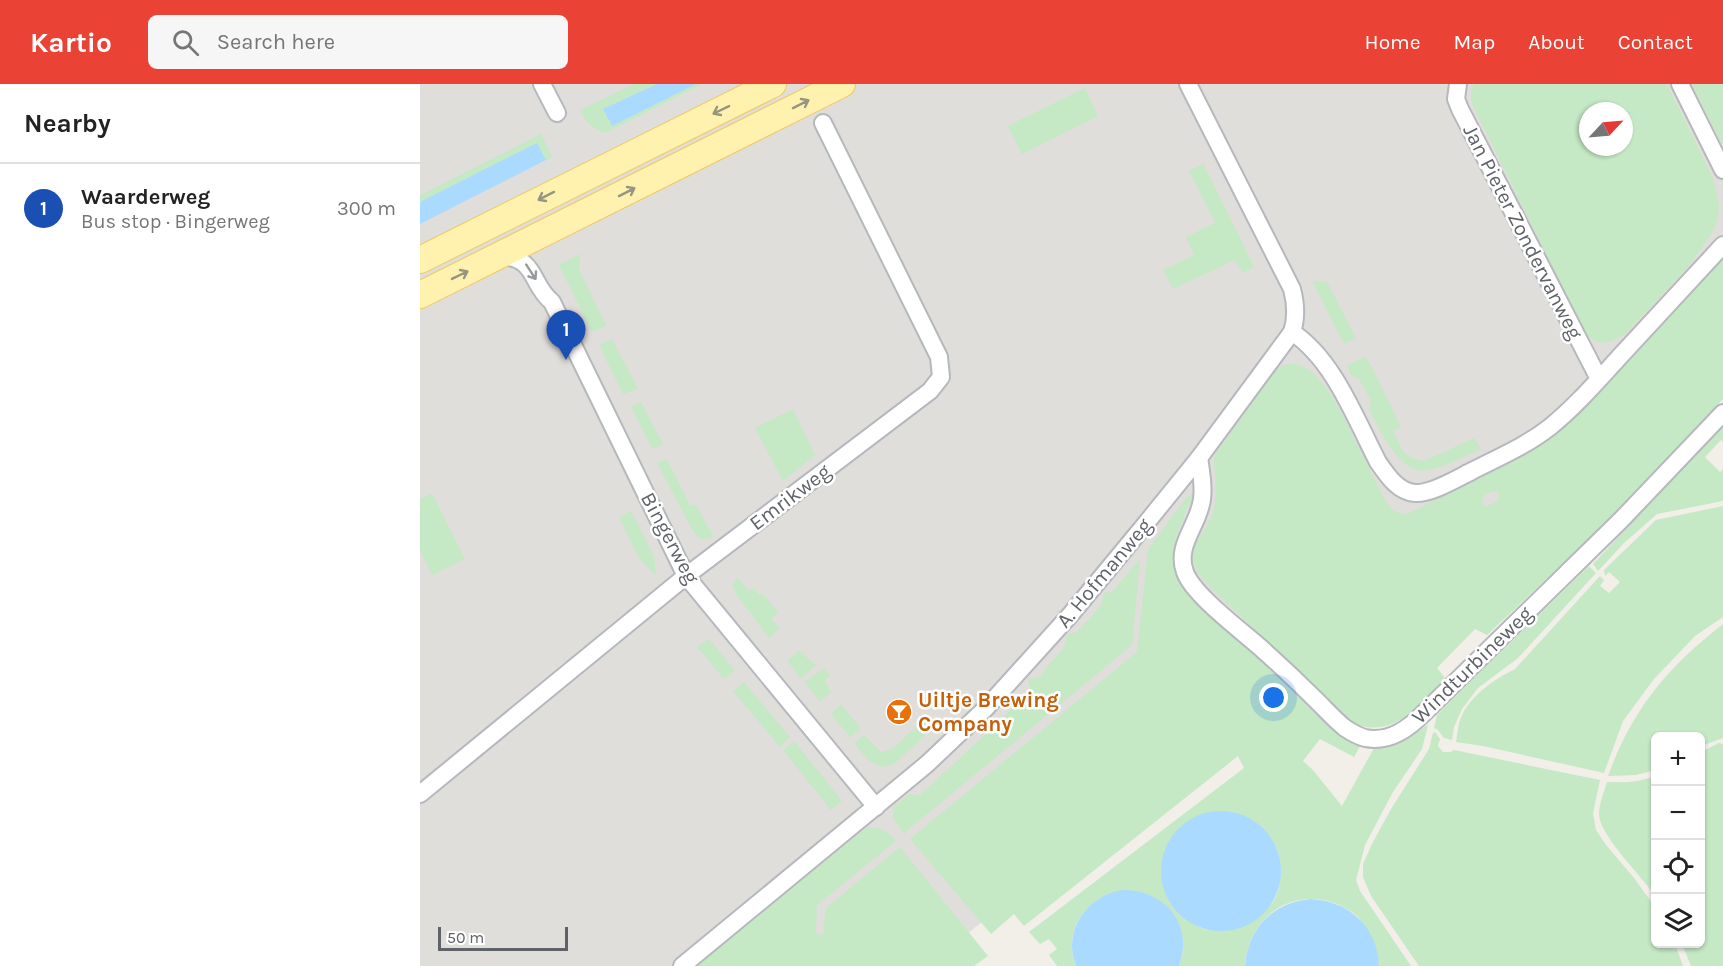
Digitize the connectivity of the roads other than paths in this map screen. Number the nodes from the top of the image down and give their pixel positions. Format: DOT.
graph roads {
  1 [pos="542,84"];
  2 [pos="773,84"];
  3 [pos="842,84"];
  4 [pos="1188,84"];
  5 [pos="1458,84"];
  6 [pos="1680,84"];
  7 [pos="557,113"];
  8 [pos="823,123"];
  9 [pos="1723,170"];
  10 [pos="1723,245"];
  11 [pos="500,256"];
  12 [pos="420,260"];
  13 [pos="420,295"];
  14 [pos="1292,332"];
  15 [pos="1599,379"];
  16 [pos="1723,413"];
  17 [pos="1199,458"];
  18 [pos="687,576"];
  19 [pos="420,794"];
  20 [pos="876,807"];
  21 [pos="682,966"];
  1 -- 7 [label="street"];
  2 -- 12 [label="main road, one-way"];
  11 -- 3 [label="main road, one-way"];
  4 -- 14 [label="street"];
  5 -- 15 [label="street, Jan Pieter Zondervanweg"];
  6 -- 9 [label="street"];
  8 -- 18 [label="street, Emrikweg"];
  10 -- 15 [label="street"];
  13 -- 11 [label="main road, one-way"];
  11 -- 18 [label="street, Bingerweg, one-way"];
  14 -- 15 [label="street"];
  14 -- 17 [label="street, A. Hofmanweg"];
  16 -- 17 [label="street, Windturbineweg"];
  17 -- 20 [label="street, A. Hofmanweg"];
  18 -- 19 [label="street, Emrikweg"];
  18 -- 20 [label="street, Bingerweg"];
  20 -- 21 [label="street, A. Hofmanweg"];
}
